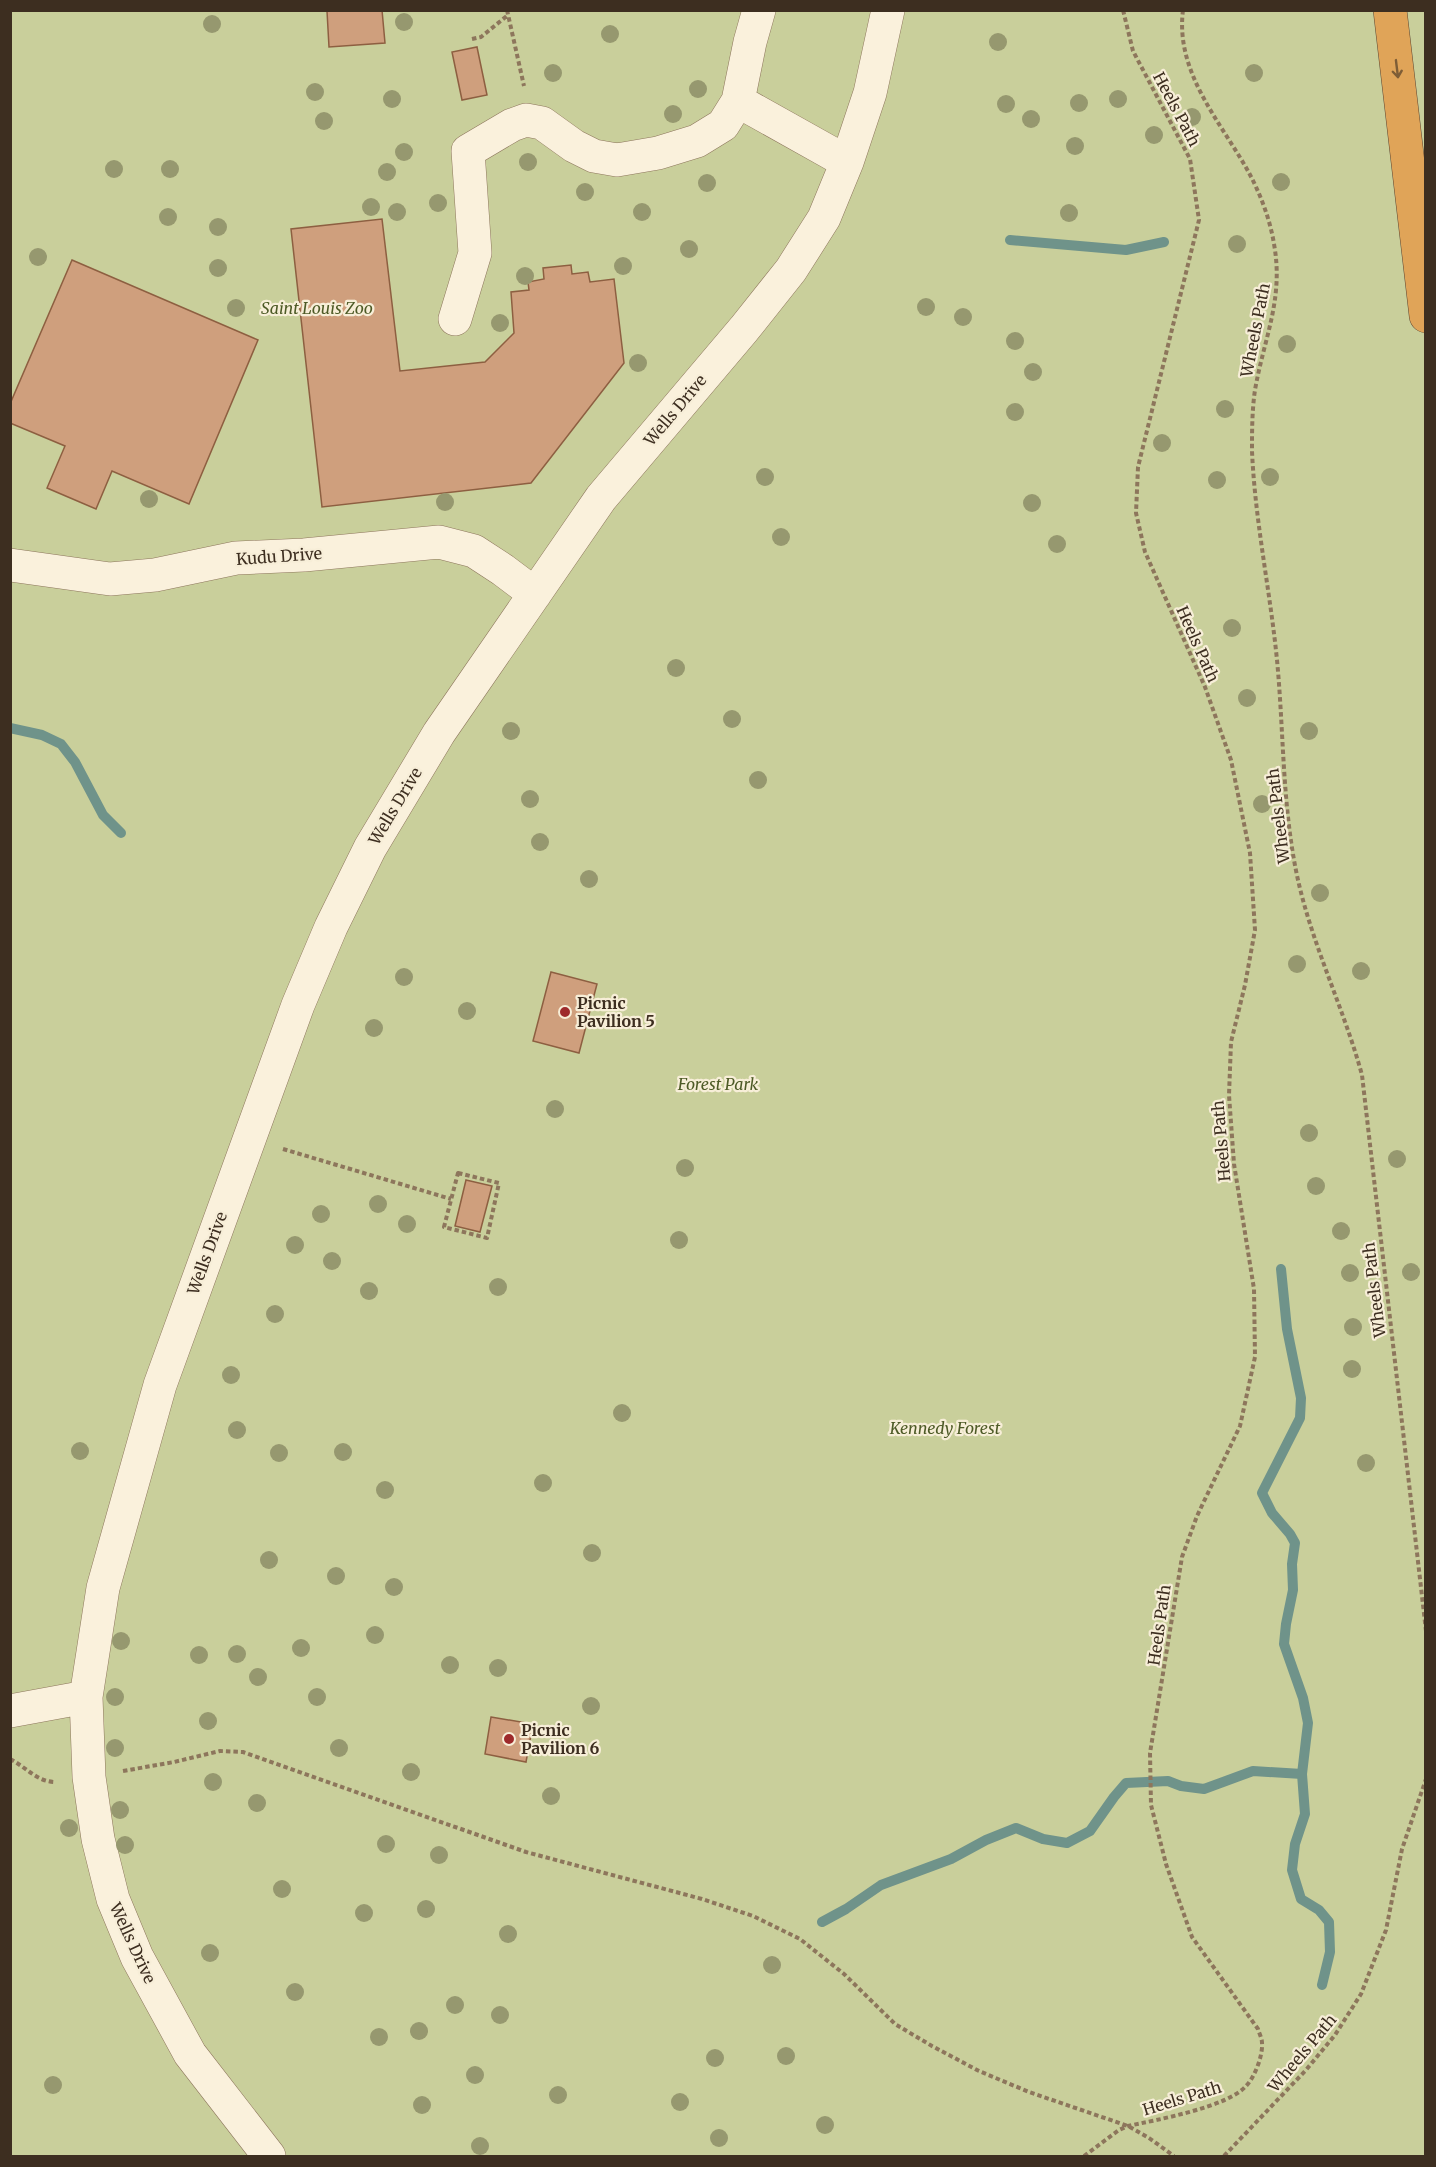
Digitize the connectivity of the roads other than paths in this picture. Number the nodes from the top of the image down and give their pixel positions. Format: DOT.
graph roads {
  1 [pos="759,10"];
  2 [pos="888,10"];
  3 [pos="1390,10"];
  4 [pos="738,101"];
  5 [pos="847,162"];
  6 [pos="1425,316"];
  7 [pos="455,319"];
  8 [pos="10,565"];
  9 [pos="535,594"];
  10 [pos="86,1696"];
  11 [pos="10,1711"];
  12 [pos="269,2157"];
  1 -- 4 [label="street"];
  2 -- 5 [label="street, Wells Drive"];
  3 -- 6 [label="highway, one-way"];
  4 -- 5 [label="street"];
  4 -- 7 [label="street"];
  5 -- 9 [label="street, Wells Drive"];
  8 -- 9 [label="street, Kudu Drive"];
  9 -- 10 [label="street, Wells Drive"];
  10 -- 11 [label="street"];
  10 -- 12 [label="street, Wells Drive"];
}
